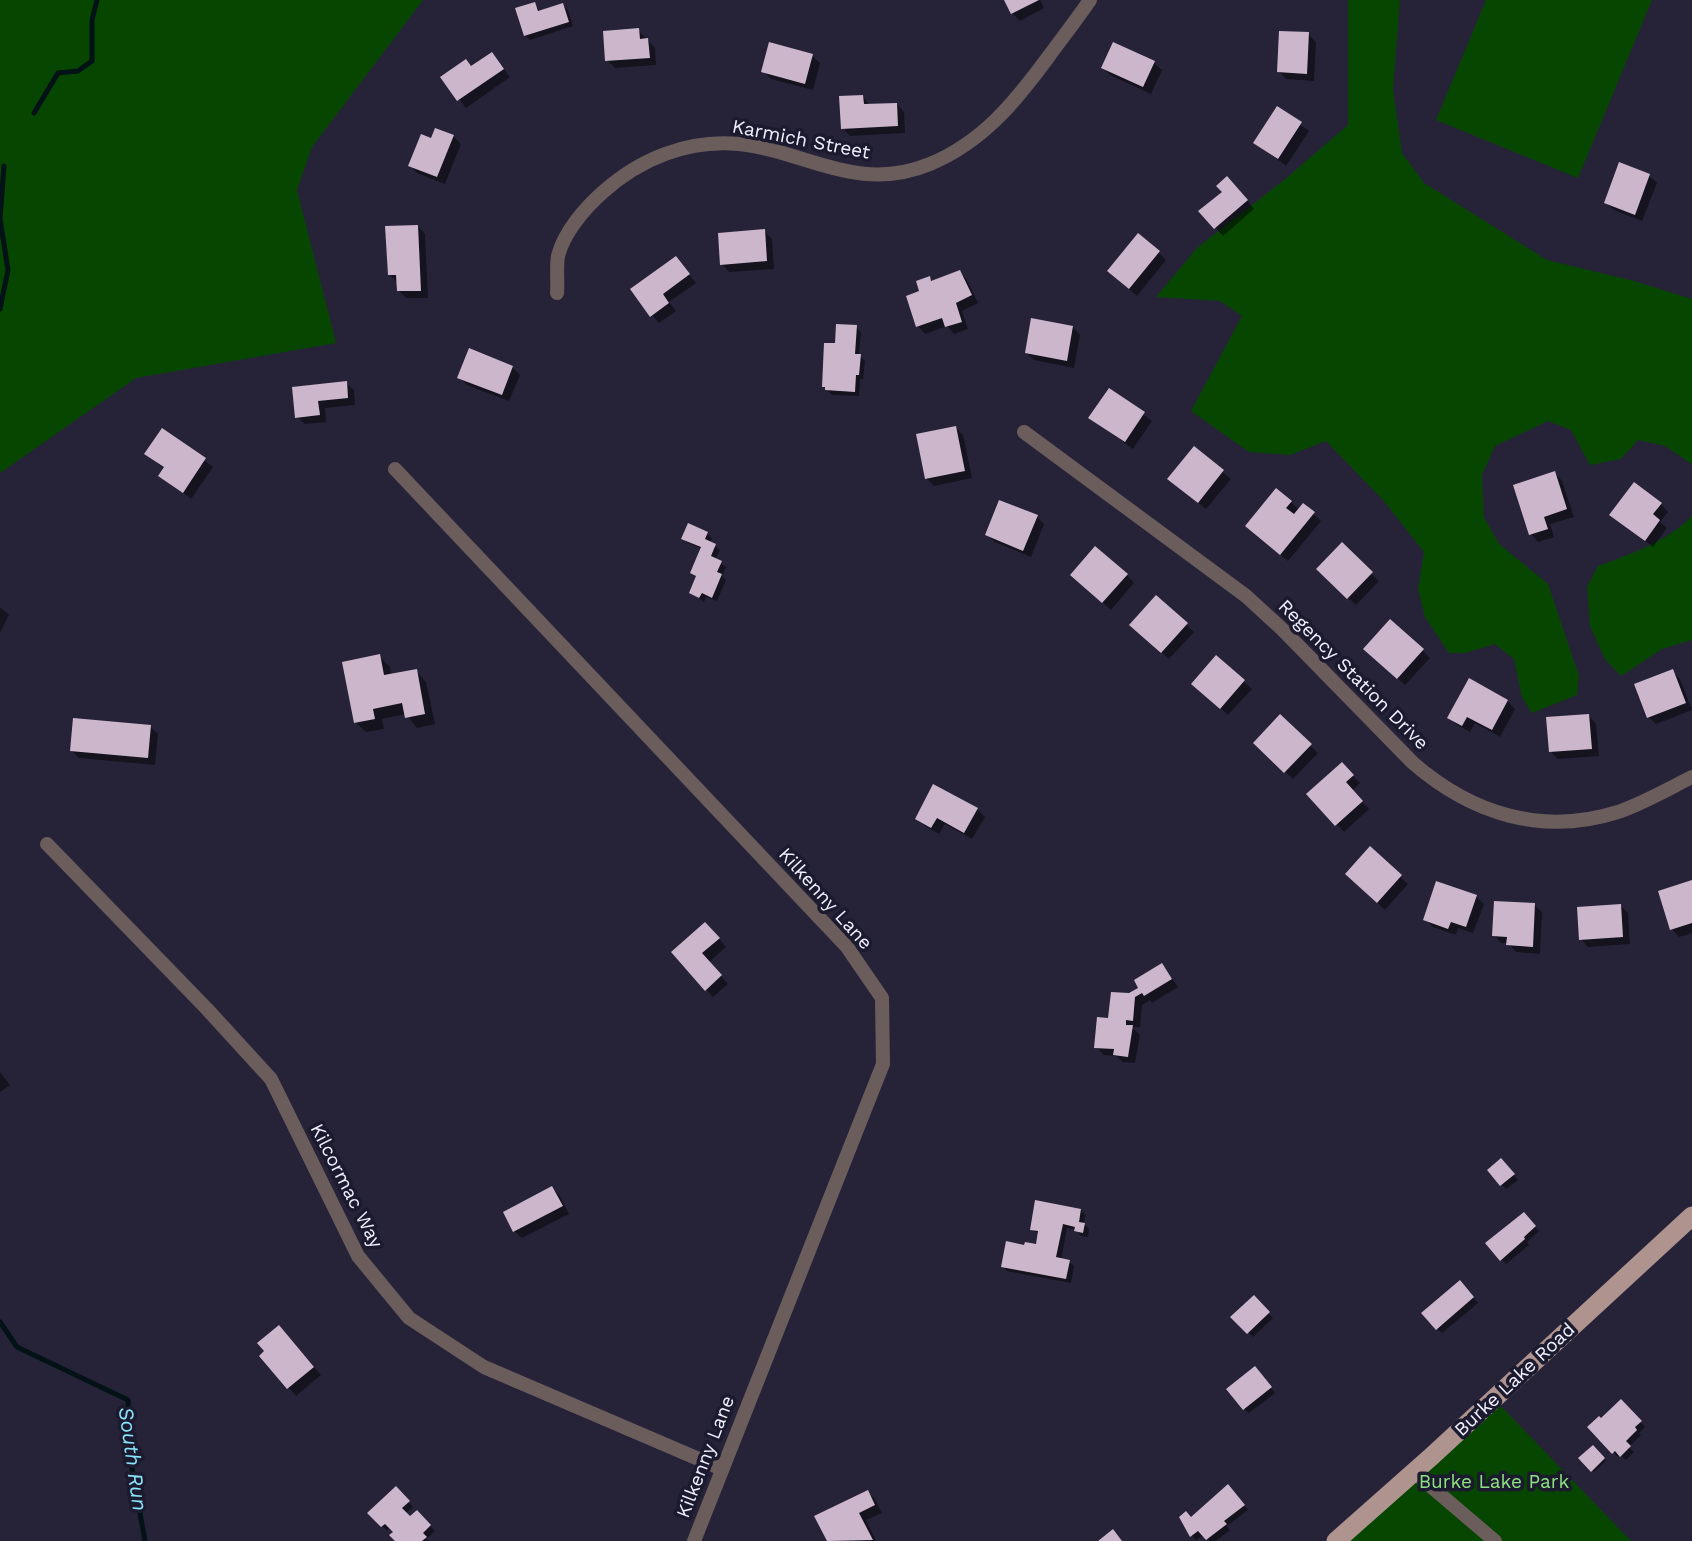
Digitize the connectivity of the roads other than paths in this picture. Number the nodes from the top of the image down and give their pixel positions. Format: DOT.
graph roads {
  1 [pos="1090,0"];
  2 [pos="557,293"];
  3 [pos="1024,432"];
  4 [pos="395,469"];
  5 [pos="1692,777"];
  6 [pos="47,845"];
  7 [pos="1692,1216"];
  8 [pos="722,1469"];
  9 [pos="1414,1472"];
  10 [pos="694,1541"];
  11 [pos="1336,1541"];
  12 [pos="1495,1541"];
  1 -- 2 [label="street, Karmich Street"];
  3 -- 5 [label="street, Regency Station Drive"];
  4 -- 8 [label="street, Kilkenny Lane"];
  6 -- 8 [label="street, Kilcormac Way"];
  7 -- 9 [label="main road, Burke Lake Road"];
  8 -- 10 [label="street, Kilkenny Lane"];
  9 -- 11 [label="main road, Burke Lake Road"];
  9 -- 12 [label="street"];
}
